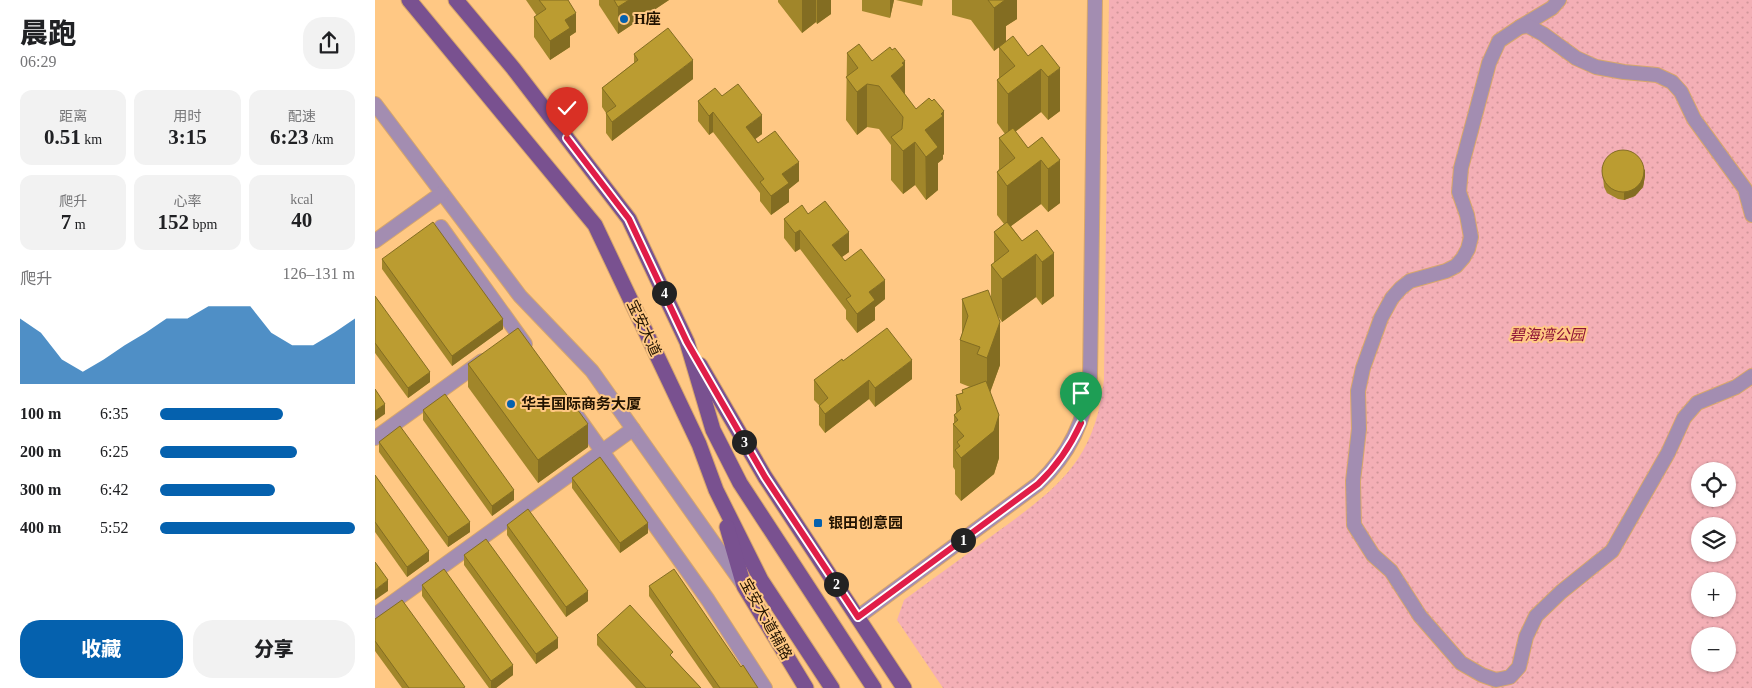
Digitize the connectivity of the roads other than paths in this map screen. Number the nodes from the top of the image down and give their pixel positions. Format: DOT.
graph roads {
  1 [pos="409,0"];
  2 [pos="455,0"];
  3 [pos="1095,0"];
  4 [pos="1559,0"];
  5 [pos="1520,27"];
  6 [pos="375,104"];
  7 [pos="442,193"];
  8 [pos="1752,214"];
  9 [pos="441,227"];
  10 [pos="375,241"];
  11 [pos="687,342"];
  12 [pos="495,352"];
  13 [pos="535,358"];
  14 [pos="1752,376"];
  15 [pos="569,405"];
  16 [pos="633,429"];
  17 [pos="375,438"];
  18 [pos="602,452"];
  19 [pos="716,490"];
  20 [pos="744,586"];
  21 [pos="375,615"];
  22 [pos="858,617"];
  23 [pos="765,688"];
  24 [pos="806,688"];
  25 [pos="832,688"];
  26 [pos="874,688"];
  27 [pos="904,688"];
  1 -- 19 [label="main road, 宝安大道"];
  2 -- 11 [label="main road"];
  3 -- 22 [label="street"];
  4 -- 5 [label="street"];
  5 -- 8 [label="street"];
  5 -- 14 [label="street"];
  6 -- 7 [label="street"];
  7 -- 10 [label="street"];
  7 -- 16 [label="street"];
  9 -- 13 [label="street"];
  11 -- 22 [label="main road"];
  11 -- 26 [label="main road"];
  12 -- 17 [label="street"];
  15 -- 18 [label="street"];
  16 -- 18 [label="street"];
  16 -- 20 [label="street"];
  18 -- 21 [label="street"];
  18 -- 23 [label="street"];
  19 -- 20 [label="main road, 宝安大道辅路"];
  19 -- 25 [label="main road, 宝安大道"];
  20 -- 24 [label="main road, 宝安大道辅路"];
  22 -- 27 [label="main road"];
}
